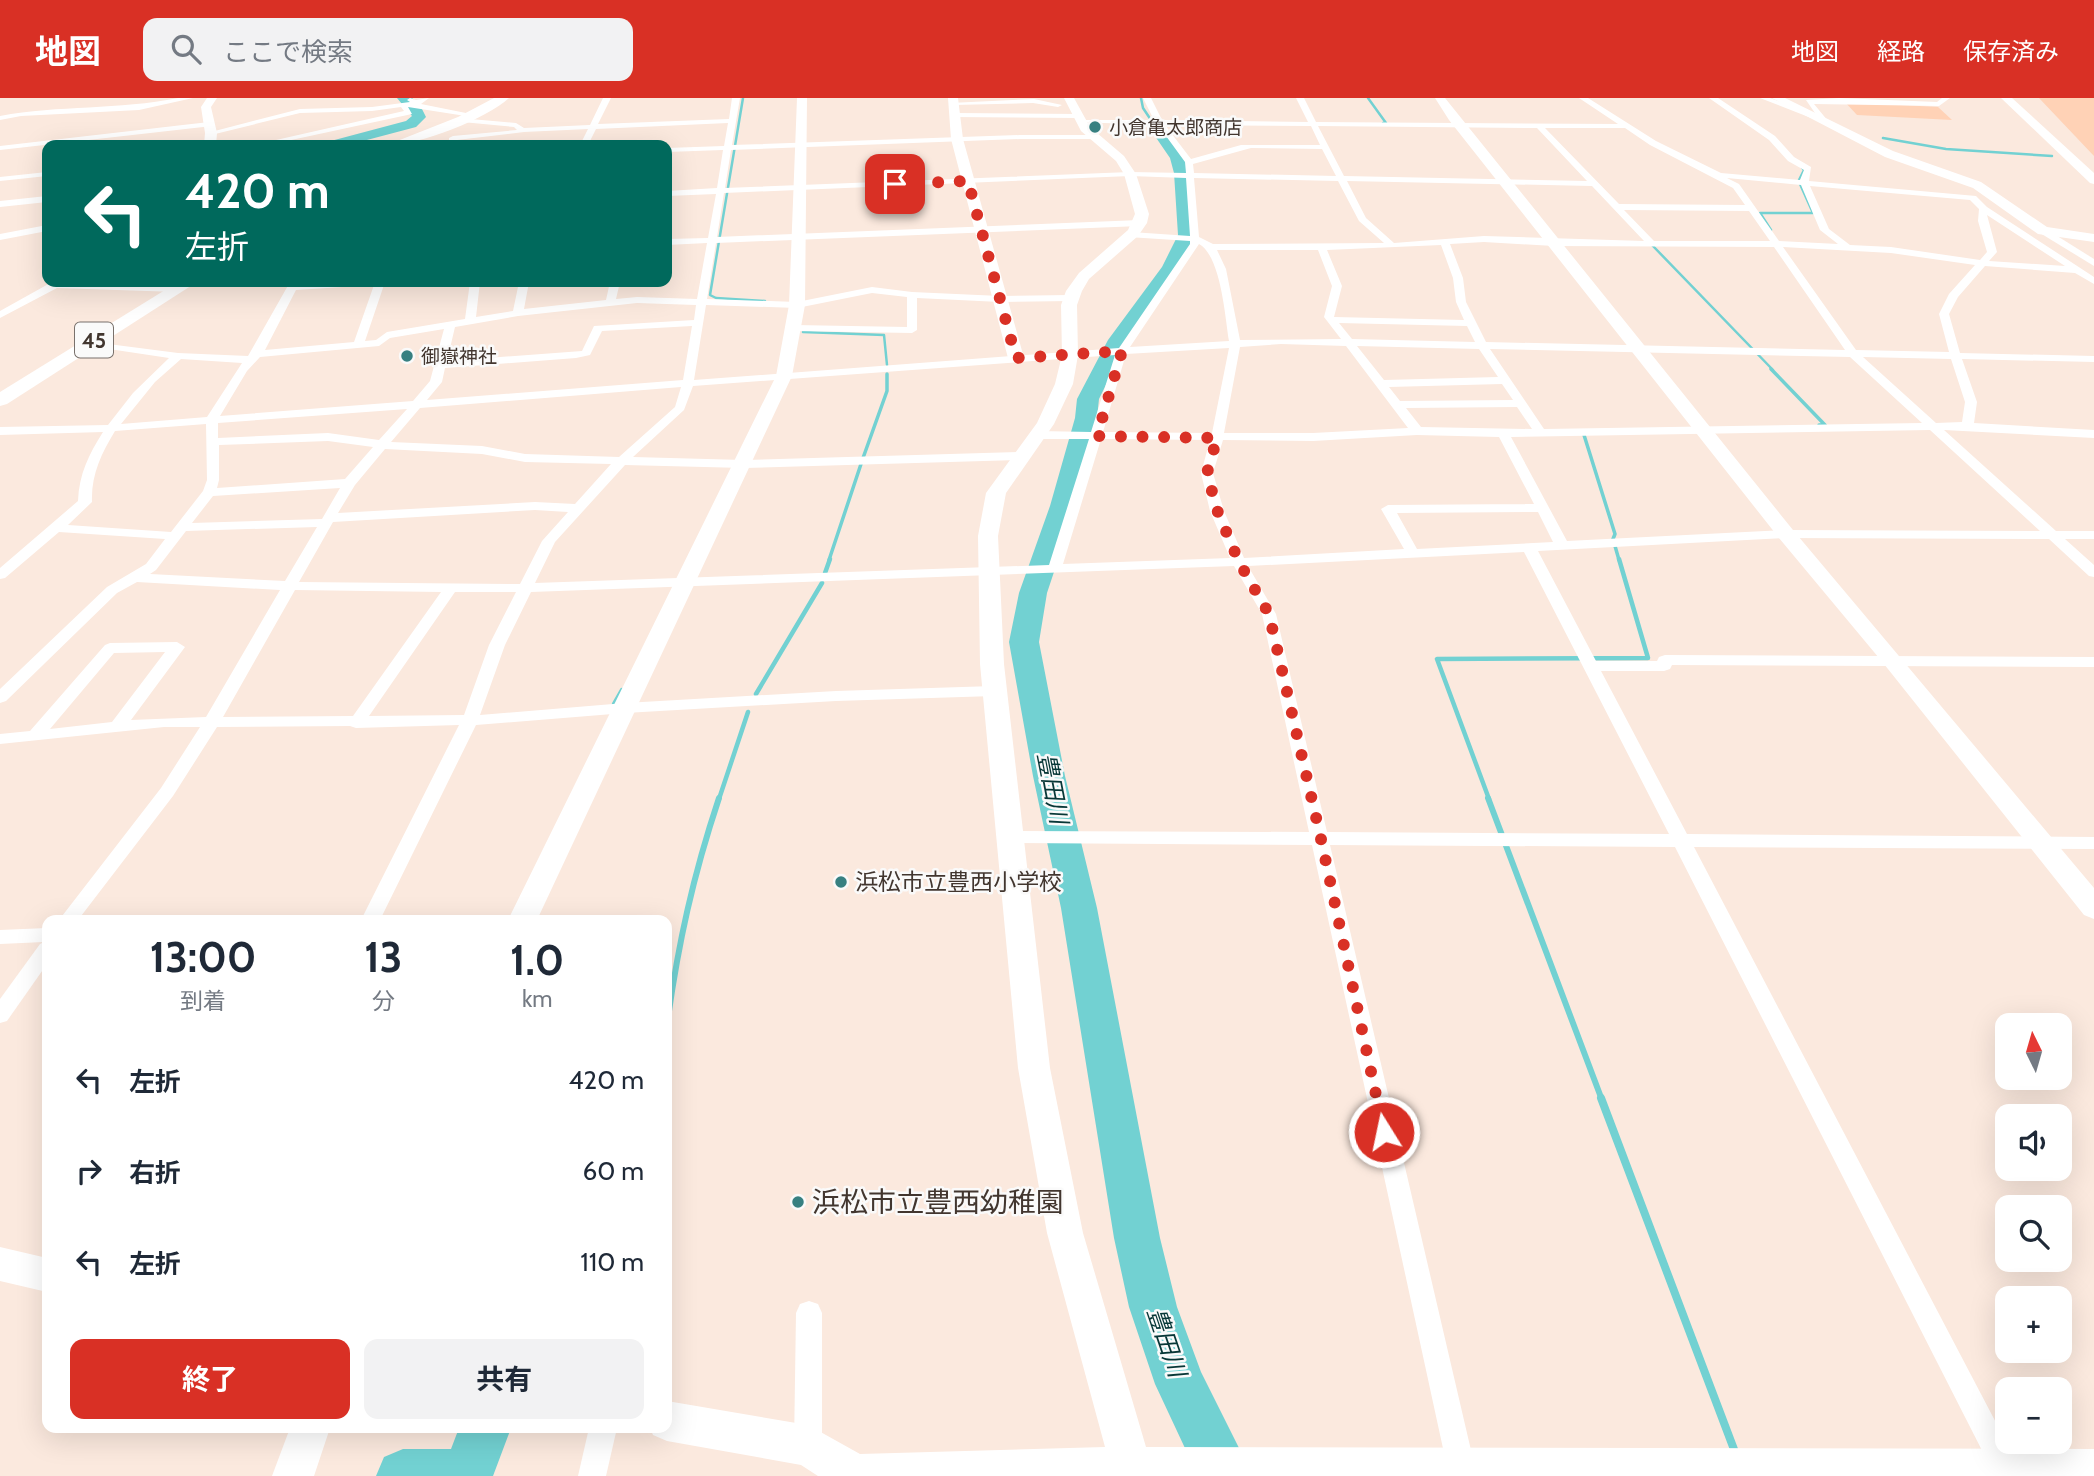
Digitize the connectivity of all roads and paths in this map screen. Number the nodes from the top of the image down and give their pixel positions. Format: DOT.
graph roads {
  1 [pos="189,98"];
  2 [pos="212,98"];
  3 [pos="425,98"];
  4 [pos="503,98"];
  5 [pos="607,98"];
  6 [pos="736,98"];
  7 [pos="802,98"];
  8 [pos="1147,98"];
  9 [pos="1300,98"];
  10 [pos="1440,98"];
  11 [pos="1583,98"];
  12 [pos="1713,98"];
  13 [pos="1764,98"];
  14 [pos="1777,98"];
  15 [pos="1946,98"];
  16 [pos="2006,98"];
  17 [pos="409,103"];
  18 [pos="954,105"];
  19 [pos="1079,115"];
  20 [pos="5,117"];
  21 [pos="467,117"];
  22 [pos="732,121"];
  23 [pos="1824,121"];
  24 [pos="1161,124"];
  25 [pos="1313,125"];
  26 [pos="1459,125"];
  27 [pos="1625,125"];
  28 [pos="593,126"];
  29 [pos="1539,126"];
  30 [pos="0,129"];
  31 [pos="522,130"];
  32 [pos="210,134"];
  33 [pos="427,134"];
  34 [pos="957,139"];
  35 [pos="120,140"];
  36 [pos="281,140"];
  37 [pos="408,140"];
  38 [pos="449,140"];
  39 [pos="460,140"];
  40 [pos="586,140"];
  41 [pos="42,145"];
  42 [pos="800,145"];
  43 [pos="728,147"];
  44 [pos="0,148"];
  45 [pos="1325,148"];
  46 [pos="672,150"];
  47 [pos="1189,162"];
  48 [pos="1938,171"];
  49 [pos="1710,173"];
  50 [pos="1129,174"];
  51 [pos="42,175"];
  52 [pos="1190,175"];
  53 [pos="0,179"];
  54 [pos="1340,179"];
  55 [pos="2094,180"];
  56 [pos="968,181"];
  57 [pos="1804,182"];
  58 [pos="1504,183"];
  59 [pos="1597,184"];
  60 [pos="799,187"];
  61 [pos="721,191"];
  62 [pos="672,193"];
  63 [pos="1973,198"];
  64 [pos="42,200"];
  65 [pos="0,204"];
  66 [pos="1618,207"];
  67 [pos="1750,208"];
  68 [pos="1984,209"];
  69 [pos="42,229"];
  70 [pos="1136,229"];
  71 [pos="981,230"];
  72 [pos="2043,230"];
  73 [pos="0,237"];
  74 [pos="797,238"];
  75 [pos="2094,238"];
  76 [pos="717,241"];
  77 [pos="1195,241"];
  78 [pos="672,242"];
  79 [pos="1444,242"];
  80 [pos="1554,243"];
  81 [pos="1651,243"];
  82 [pos="1777,244"];
  83 [pos="1392,246"];
  84 [pos="1322,248"];
  85 [pos="1848,248"];
  86 [pos="1981,263"];
  87 [pos="2094,263"];
  88 [pos="2076,270"];
  89 [pos="2094,281"];
  90 [pos="51,287"];
  91 [pos="180,287"];
  92 [pos="292,287"];
  93 [pos="376,287"];
  94 [pos="474,287"];
  95 [pos="523,287"];
  96 [pos="614,287"];
  97 [pos="912,295"];
  98 [pos="1070,298"];
  99 [pos="1000,299"];
  100 [pos="701,301"];
  101 [pos="610,303"];
  102 [pos="797,305"];
  103 [pos="518,313"];
  104 [pos="0,315"];
  105 [pos="1332,320"];
  106 [pos="470,322"];
  107 [pos="696,323"];
  108 [pos="1471,323"];
  109 [pos="450,325"];
  110 [pos="794,328"];
  111 [pos="1349,341"];
  112 [pos="89,343"];
  113 [pos="1235,343"];
  114 [pos="358,345"];
  115 [pos="1482,345"];
  116 [pos="1639,348"];
  117 [pos="1121,351"];
  118 [pos="1852,353"];
  119 [pos="1070,355"];
  120 [pos="1954,355"];
  121 [pos="178,356"];
  122 [pos="254,357"];
  123 [pos="1016,358"];
  124 [pos="2094,359"];
  125 [pos="441,365"];
  126 [pos="784,376"];
  127 [pos="1506,380"];
  128 [pos="688,383"];
  129 [pos="1381,384"];
  130 [pos="0,400"];
  131 [pos="1521,403"];
  132 [pos="416,404"];
  133 [pos="1398,405"];
  134 [pos="212,419"];
  135 [pos="1934,426"];
  136 [pos="1967,426"];
  137 [pos="113,428"];
  138 [pos="1704,429"];
  139 [pos="0,431"];
  140 [pos="1418,431"];
  141 [pos="1540,432"];
  142 [pos="1503,433"];
  143 [pos="2094,434"];
  144 [pos="1038,435"];
  145 [pos="1094,435"];
  146 [pos="1217,438"];
  147 [pos="214,442"];
  148 [pos="382,446"];
  149 [pos="1020,456"];
  150 [pos="623,462"];
  151 [pos="744,464"];
  152 [pos="349,483"];
  153 [pos="209,492"];
  154 [pos="578,508"];
  155 [pos="1542,508"];
  156 [pos="328,520"];
  157 [pos="56,528"];
  158 [pos="179,532"];
  159 [pos="1786,534"];
  160 [pos="2094,535"];
  161 [pos="2052,536"];
  162 [pos="1562,545"];
  163 [pos="1529,547"];
  164 [pos="1413,553"];
  165 [pos="1239,562"];
  166 [pos="1052,570"];
  167 [pos="988,572"];
  168 [pos="2094,573"];
  169 [pos="0,575"];
  170 [pos="133,577"];
  171 [pos="686,582"];
  172 [pos="290,586"];
  173 [pos="527,588"];
  174 [pos="450,589"];
  175 [pos="1892,659"];
  176 [pos="1588,660"];
  177 [pos="2094,662"];
  178 [pos="994,691"];
  179 [pos="0,698"];
  180 [pos="625,708"];
  181 [pos="470,720"];
  182 [pos="211,723"];
  183 [pos="356,723"];
  184 [pos="118,726"];
  185 [pos="34,737"];
  186 [pos="0,739"];
  187 [pos="1010,837"];
  188 [pos="1321,839"];
  189 [pos="1681,839"];
  190 [pos="2040,843"];
  191 [pos="2094,843"];
  192 [pos="2094,908"];
  193 [pos="72,915"];
  194 [pos="373,915"];
  195 [pos="524,915"];
  196 [pos="42,935"];
  197 [pos="0,937"];
  198 [pos="42,956"];
  199 [pos="0,1015"];
  200 [pos="0,1264"];
  201 [pos="42,1274"];
  202 [pos="808,1313"];
  203 [pos="672,1422"];
  204 [pos="308,1433"];
  205 [pos="602,1433"];
  206 [pos="808,1447"];
  207 [pos="2094,1470"];
  208 [pos="1132,1471"];
  209 [pos="1248,1471"];
  210 [pos="2008,1472"];
  211 [pos="1462,1473"];
  212 [pos="855,1475"];
  213 [pos="293,1476"];
  214 [pos="592,1476"];
  1 -- 20 [label="street"];
  2 -- 32 [label="street"];
  3 -- 17 [label="street"];
  4 -- 21 [label="main road"];
  5 -- 28 [label="street"];
  6 -- 22 [label="street"];
  7 -- 42 [label="street"];
  8 -- 24 [label="street"];
  9 -- 25 [label="street"];
  10 -- 26 [label="street"];
  11 -- 27 [label="street"];
  12 -- 57 [label="street"];
  13 -- 23 [label="street"];
  14 -- 23 [label="street"];
  15 -- 23 [label="street"];
  16 -- 55 [label="street"];
  17 -- 21 [label="street"];
  17 -- 32 [label="street"];
  17 -- 36 [label="street"];
  18 -- 19 [label="street"];
  18 -- 19 [label="street"];
  18 -- 34 [label="street"];
  19 -- 24 [label="street"];
  19 -- 34 [label="street"];
  19 -- 50 [label="street"];
  20 -- 30 [label="street"];
  21 -- 31 [label="street"];
  21 -- 33 [label="main road"];
  22 -- 28 [label="street"];
  22 -- 43 [label="street"];
  23 -- 48 [label="street"];
  24 -- 25 [label="street"];
  24 -- 47 [label="street"];
  25 -- 26 [label="street"];
  25 -- 45 [label="street"];
  26 -- 29 [label="street"];
  26 -- 58 [label="street"];
  27 -- 29 [label="street"];
  27 -- 49 [label="street"];
  28 -- 31 [label="street"];
  28 -- 40 [label="street"];
  29 -- 59 [label="street"];
  31 -- 39 [label="street"];
  32 -- 35 [label="street"];
  33 -- 37 [label="main road"];
  33 -- 38 [label="street"];
  34 -- 42 [label="street"];
  34 -- 56 [label="street"];
  41 -- 44 [label="street"];
  42 -- 43 [label="street"];
  42 -- 60 [label="street"];
  43 -- 46 [label="street"];
  43 -- 61 [label="street"];
  45 -- 47 [label="street"];
  45 -- 54 [label="street"];
  47 -- 52 [label="street"];
  48 -- 63 [label="street"];
  48 -- 72 [label="street"];
  49 -- 57 [label="street"];
  49 -- 67 [label="street"];
  50 -- 52 [label="street"];
  50 -- 56 [label="street"];
  50 -- 70 [label="street"];
  51 -- 53 [label="street"];
  52 -- 54 [label="street"];
  52 -- 77 [label="street"];
  54 -- 58 [label="street"];
  54 -- 83 [label="street"];
  56 -- 60 [label="street"];
  56 -- 71 [label="street"];
  57 -- 63 [label="street"];
  57 -- 85 [label="street"];
  58 -- 59 [label="street"];
  58 -- 80 [label="street"];
  59 -- 66 [label="street"];
  60 -- 61 [label="street"];
  60 -- 74 [label="street"];
  61 -- 62 [label="street"];
  61 -- 76 [label="street"];
  63 -- 68 [label="street"];
  64 -- 65 [label="street"];
  66 -- 67 [label="street"];
  66 -- 81 [label="street"];
  67 -- 82 [label="street"];
  68 -- 86 [label="street"];
  68 -- 88 [label="street"];
  69 -- 73 [label="street"];
  70 -- 71 [label="street"];
  70 -- 77 [label="street"];
  70 -- 98 [label="street"];
  71 -- 74 [label="street"];
  71 -- 99 [label="street"];
  72 -- 75 [label="street"];
  72 -- 87 [label="street"];
  74 -- 76 [label="street"];
  74 -- 102 [label="street"];
  76 -- 78 [label="street"];
  76 -- 100 [label="street"];
  77 -- 84 [label="street"];
  77 -- 113 [label="street"];
  77 -- 117 [label="street"];
  79 -- 80 [label="street"];
  79 -- 83 [label="street"];
  79 -- 108 [label="street"];
  80 -- 81 [label="street"];
  80 -- 116 [label="street"];
  81 -- 82 [label="street"];
  82 -- 85 [label="street"];
  82 -- 118 [label="street"];
  83 -- 84 [label="street"];
  84 -- 105 [label="street"];
  85 -- 86 [label="street"];
  86 -- 88 [label="street"];
  86 -- 120 [label="street"];
  88 -- 89 [label="street"];
  90 -- 104 [label="street"];
  91 -- 112 [label="main road, 45"];
  92 -- 122 [label="street"];
  93 -- 114 [label="street"];
  94 -- 106 [label="street"];
  95 -- 103 [label="street"];
  96 -- 101 [label="street"];
  97 -- 99 [label="street"];
  97 -- 102 [label="street"];
  97 -- 110 [label="street"];
  98 -- 99 [label="street"];
  98 -- 119 [label="street"];
  99 -- 123 [label="street"];
  100 -- 101 [label="street"];
  100 -- 102 [label="street"];
  100 -- 107 [label="street"];
  101 -- 103 [label="street"];
  102 -- 110 [label="street"];
  103 -- 106 [label="street"];
  105 -- 108 [label="street"];
  105 -- 111 [label="street"];
  106 -- 109 [label="street"];
  107 -- 125 [label="street"];
  107 -- 128 [label="street"];
  108 -- 115 [label="street"];
  109 -- 114 [label="street"];
  109 -- 125 [label="street"];
  110 -- 126 [label="street"];
  111 -- 113 [label="street"];
  111 -- 115 [label="street"];
  111 -- 129 [label="street"];
  112 -- 121 [label="street"];
  112 -- 130 [label="main road, 45"];
  113 -- 117 [label="street"];
  113 -- 146 [label="street"];
  114 -- 122 [label="street"];
  115 -- 116 [label="street"];
  115 -- 127 [label="street"];
  116 -- 118 [label="street"];
  116 -- 138 [label="street"];
  117 -- 119 [label="street"];
  117 -- 145 [label="street"];
  118 -- 120 [label="street"];
  118 -- 135 [label="street"];
  119 -- 123 [label="street"];
  119 -- 144 [label="street"];
  120 -- 124 [label="street"];
  120 -- 136 [label="street"];
  121 -- 122 [label="street"];
  121 -- 137 [label="street"];
  122 -- 134 [label="street"];
  123 -- 126 [label="street"];
  125 -- 132 [label="street"];
  126 -- 128 [label="street"];
  126 -- 151 [label="street"];
  127 -- 129 [label="street"];
  127 -- 131 [label="street"];
  128 -- 132 [label="street"];
  128 -- 150 [label="street"];
  129 -- 133 [label="street"];
  131 -- 133 [label="street"];
  131 -- 141 [label="street"];
  132 -- 134 [label="street"];
  132 -- 148 [label="street"];
  133 -- 140 [label="street"];
  134 -- 137 [label="street"];
  134 -- 147 [label="street"];
  135 -- 136 [label="street"];
  135 -- 138 [label="street"];
  135 -- 161 [label="street"];
  136 -- 143 [label="street"];
  137 -- 139 [label="street"];
  137 -- 157 [label="street"];
  138 -- 141 [label="street"];
  138 -- 159 [label="street"];
  140 -- 142 [label="street"];
  140 -- 146 [label="street"];
  141 -- 142 [label="street"];
  142 -- 155 [label="street"];
  144 -- 145 [label="street"];
  144 -- 149 [label="street"];
  145 -- 146 [label="street"];
  145 -- 166 [label="street"];
  146 -- 165 [label="street"];
  147 -- 148 [label="street"];
  147 -- 153 [label="street"];
  148 -- 150 [label="street"];
  148 -- 152 [label="street"];
  149 -- 151 [label="street"];
  149 -- 167 [label="street"];
  150 -- 151 [label="street"];
  150 -- 154 [label="street"];
  151 -- 171 [label="street"];
  152 -- 153 [label="street"];
  152 -- 156 [label="street"];
  153 -- 158 [label="street"];
  154 -- 156 [label="street"];
  154 -- 173 [label="street"];
  155 -- 162 [label="street"];
  155 -- 164 [label="street"];
  156 -- 158 [label="street"];
  156 -- 172 [label="street"];
  157 -- 158 [label="street"];
  157 -- 169 [label="street"];
  158 -- 170 [label="street"];
  159 -- 161 [label="street"];
  159 -- 162 [label="street"];
  159 -- 175 [label="street"];
  160 -- 161 [label="street"];
  161 -- 168 [label="street"];
  162 -- 163 [label="street"];
  163 -- 164 [label="street"];
  163 -- 176 [label="street"];
  164 -- 165 [label="street"];
  165 -- 166 [label="street"];
  165 -- 188 [label="street"];
  166 -- 167 [label="street"];
  167 -- 171 [label="street"];
  167 -- 178 [label="street"];
  170 -- 172 [label="street"];
  170 -- 179 [label="street"];
  171 -- 173 [label="street"];
  171 -- 180 [label="street"];
  172 -- 174 [label="street"];
  172 -- 182 [label="street"];
  173 -- 174 [label="street"];
  173 -- 181 [label="street"];
  174 -- 183 [label="street"];
  175 -- 176 [label="street"];
  175 -- 177 [label="street"];
  175 -- 190 [label="street"];
  176 -- 189 [label="street"];
  178 -- 180 [label="street"];
  178 -- 187 [label="street"];
  180 -- 181 [label="street"];
  180 -- 195 [label="street"];
  181 -- 183 [label="street"];
  181 -- 194 [label="street"];
  182 -- 183 [label="street"];
  182 -- 184 [label="street"];
  182 -- 193 [label="street"];
  184 -- 185 [label="street"];
  184 -- 185 [label="street"];
  185 -- 186 [label="street"];
  187 -- 188 [label="street"];
  187 -- 208 [label="street"];
  188 -- 189 [label="street"];
  188 -- 211 [label="street"];
  189 -- 190 [label="street"];
  189 -- 210 [label="street"];
  190 -- 191 [label="street"];
  190 -- 192 [label="street"];
  196 -- 197 [label="street"];
  198 -- 199 [label="street"];
  200 -- 201 [label="street"];
  202 -- 206 [label="street"];
  203 -- 206 [label="street"];
  204 -- 213 [label="street"];
  205 -- 214 [label="street"];
  206 -- 212 [label="street"];
  207 -- 210 [label="street"];
  208 -- 209 [label="street"];
  208 -- 212 [label="street"];
  209 -- 211 [label="street"];
  210 -- 211 [label="street"];
}
